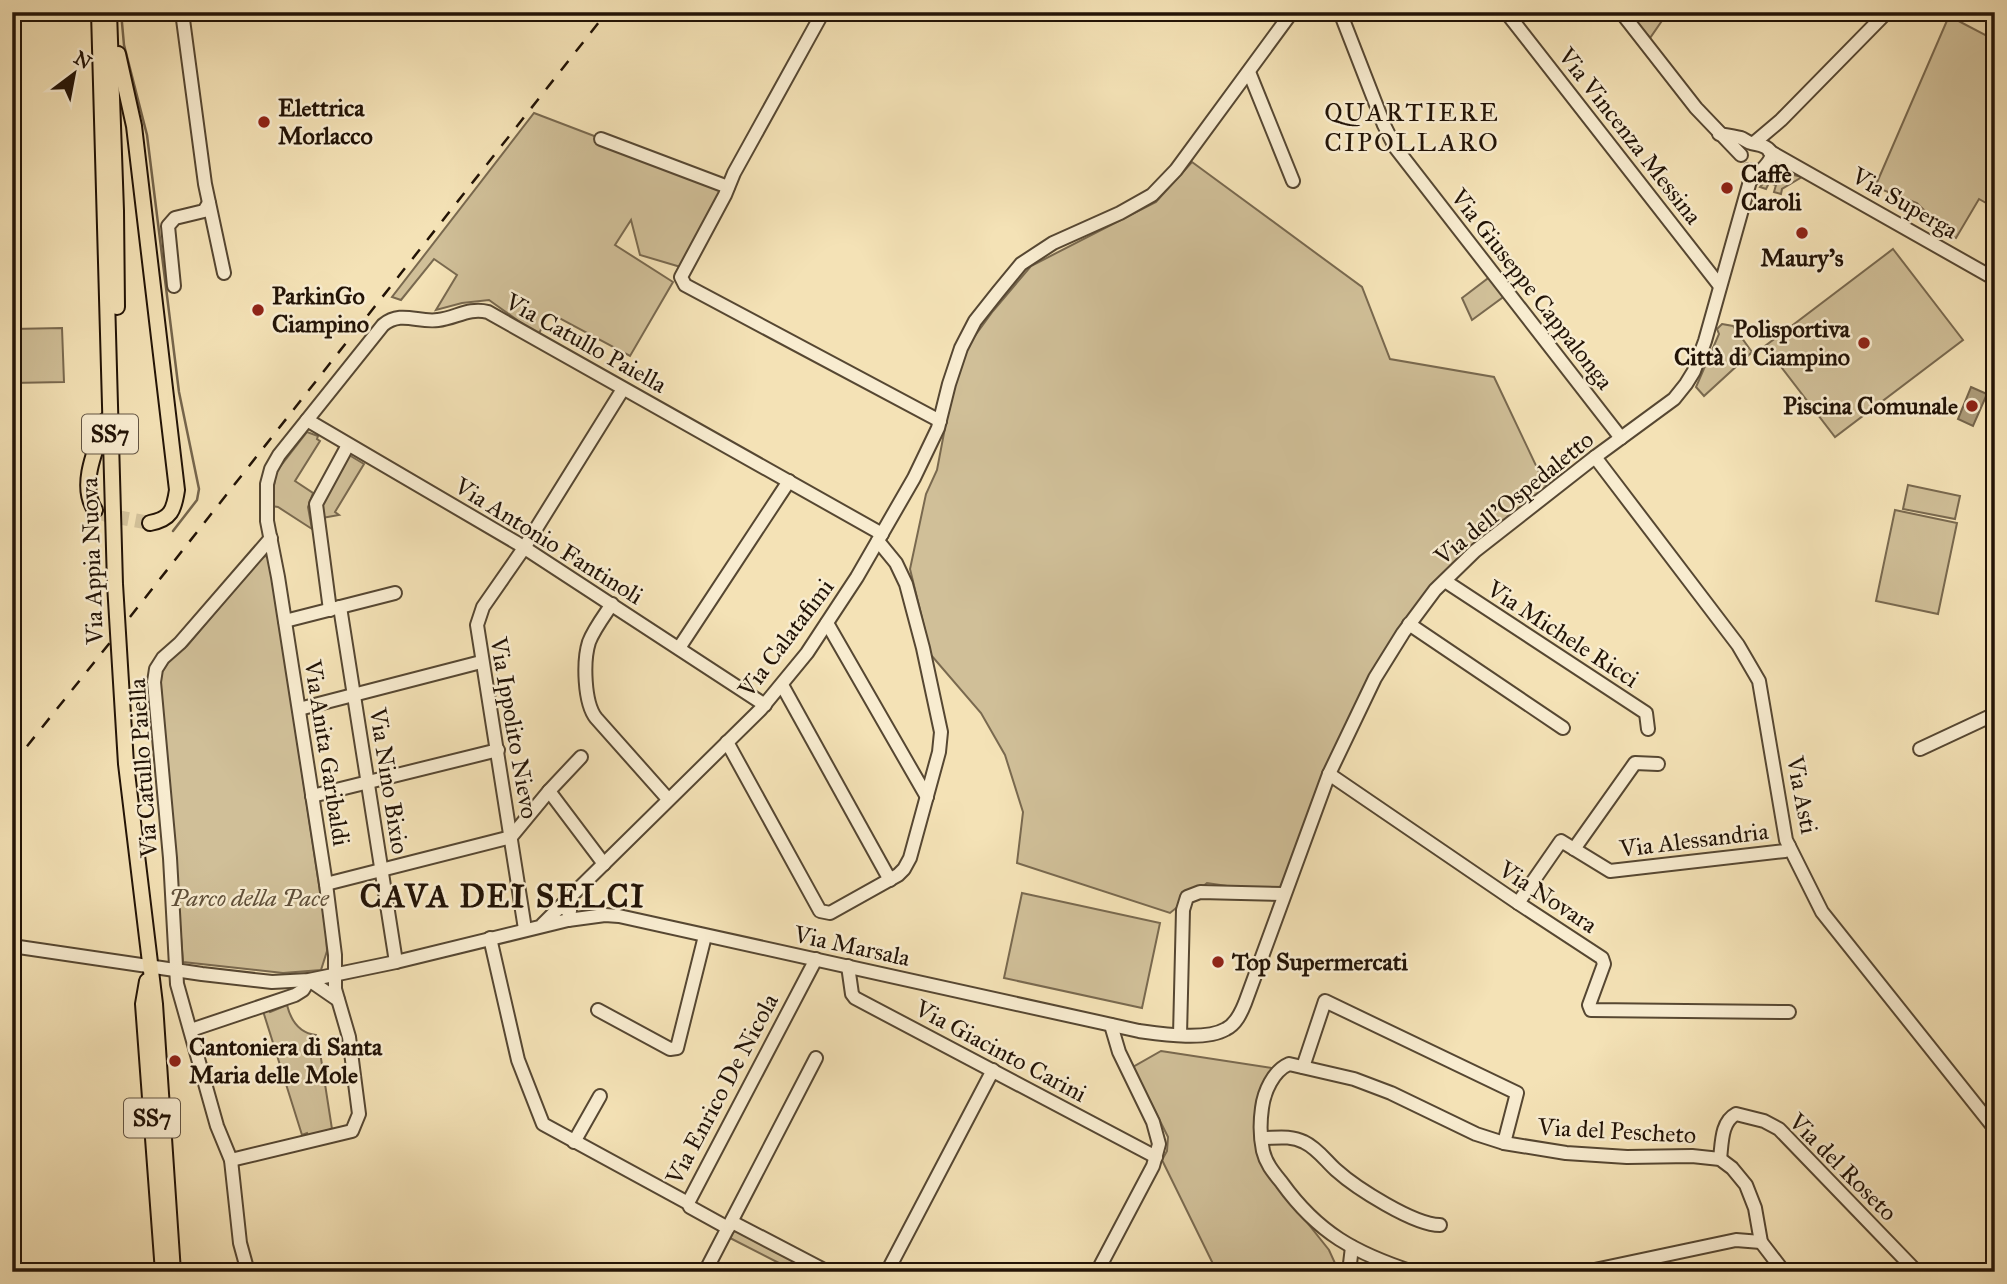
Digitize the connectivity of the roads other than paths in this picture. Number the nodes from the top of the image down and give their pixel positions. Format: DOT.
graph roads {
  1 [pos="182,12"];
  2 [pos="823,12"];
  3 [pos="1292,12"];
  4 [pos="1340,12"];
  5 [pos="1506,12"];
  6 [pos="1621,12"];
  7 [pos="1887,12"];
  8 [pos="106,15"];
  9 [pos="1249,72"];
  10 [pos="1718,134"];
  11 [pos="601,139"];
  12 [pos="1761,146"];
  13 [pos="1741,155"];
  14 [pos="1795,165"];
  15 [pos="1757,172"];
  16 [pos="1293,181"];
  17 [pos="728,187"];
  18 [pos="209,203"];
  19 [pos="224,274"];
  20 [pos="1995,279"];
  21 [pos="174,286"];
  22 [pos="1720,286"];
  23 [pos="623,388"];
  24 [pos="109,409"];
  25 [pos="307,420"];
  26 [pos="940,421"];
  27 [pos="1621,438"];
  28 [pos="348,445"];
  29 [pos="1595,457"];
  30 [pos="789,481"];
  31 [pos="95,510"];
  32 [pos="150,523"];
  33 [pos="271,538"];
  34 [pos="880,538"];
  35 [pos="524,548"];
  36 [pos="1444,581"];
  37 [pos="395,593"];
  38 [pos="612,604"];
  39 [pos="335,608"];
  40 [pos="285,621"];
  41 [pos="827,623"];
  42 [pos="1409,624"];
  43 [pos="679,648"];
  44 [pos="481,662"];
  45 [pos="782,685"];
  46 [pos="354,694"];
  47 [pos="765,705"];
  48 [pos="299,709"];
  49 [pos="1995,713"];
  50 [pos="1563,728"];
  51 [pos="1648,729"];
  52 [pos="727,742"];
  53 [pos="1920,749"];
  54 [pos="498,750"];
  55 [pos="581,757"];
  56 [pos="1658,764"];
  57 [pos="1329,774"];
  58 [pos="368,782"];
  59 [pos="549,791"];
  60 [pos="312,796"];
  61 [pos="927,797"];
  62 [pos="668,799"];
  63 [pos="511,837"];
  64 [pos="1789,846"];
  65 [pos="1574,849"];
  66 [pos="137,854"];
  67 [pos="604,864"];
  68 [pos="383,871"];
  69 [pos="890,880"];
  70 [pos="326,884"];
  71 [pos="1283,894"];
  72 [pos="1518,903"];
  73 [pos="566,912"];
  74 [pos="525,929"];
  75 [pos="705,936"];
  76 [pos="490,938"];
  77 [pos="12,946"];
  78 [pos="816,959"];
  79 [pos="396,962"];
  80 [pos="149,965"];
  81 [pos="848,966"];
  82 [pos="335,974"];
  83 [pos="178,977"];
  84 [pos="309,980"];
  85 [pos="338,1000"];
  86 [pos="598,1010"];
  87 [pos="1789,1012"];
  88 [pos="1111,1025"];
  89 [pos="191,1030"];
  90 [pos="1180,1035"];
  91 [pos="816,1058"];
  92 [pos="1303,1067"];
  93 [pos="993,1070"];
  94 [pos="600,1096"];
  95 [pos="1995,1129"];
  96 [pos="1262,1138"];
  97 [pos="574,1142"];
  98 [pos="1504,1143"];
  99 [pos="1156,1157"];
  100 [pos="1720,1159"];
  101 [pos="230,1160"];
  102 [pos="688,1203"];
  103 [pos="730,1225"];
  104 [pos="1440,1226"];
  105 [pos="1761,1242"];
  106 [pos="1352,1247"];
  107 [pos="163,1272"];
  108 [pos="173,1272"];
  109 [pos="248,1272"];
  110 [pos="705,1272"];
  111 [pos="828,1272"];
  112 [pos="887,1272"];
  113 [pos="1097,1272"];
  114 [pos="1349,1272"];
  115 [pos="1413,1272"];
  116 [pos="1585,1272"];
  117 [pos="1784,1272"];
  118 [pos="1917,1272"];
  1 -- 18 [label="street"];
  2 -- 17 [label="street"];
  3 -- 9 [label="street, Via Calatafimi"];
  4 -- 27 [label="street, Via Giuseppe Cappalonga"];
  5 -- 22 [label="street, Via Vincenza Messina"];
  6 -- 10 [label="street"];
  7 -- 12 [label="street"];
  8 -- 24 [label="main road, Via Appia Nuova / SS7"];
  8 -- 32 [label="main road"];
  8 -- 66 [label="main road, Via Appia Nuova / SS7"];
  9 -- 16 [label="street"];
  9 -- 26 [label="street, Via Calatafimi"];
  10 -- 12 [label="street, Via Superga"];
  10 -- 13 [label="street"];
  11 -- 17 [label="street"];
  12 -- 13 [label="street"];
  12 -- 14 [label="street, Via Superga"];
  12 -- 15 [label="street"];
  13 -- 15 [label="street"];
  14 -- 15 [label="street"];
  14 -- 20 [label="street, Via Superga"];
  15 -- 22 [label="street, Via dell'Ospedaletto"];
  17 -- 26 [label="street"];
  18 -- 19 [label="street"];
  18 -- 21 [label="street"];
  22 -- 27 [label="street, Via dell'Ospedaletto"];
  23 -- 25 [label="street, Via Catullo Paiella"];
  23 -- 30 [label="street, Via Catullo Paiella"];
  23 -- 35 [label="street, Via Ippolito Nievo"];
  24 -- 31 [label="main road"];
  24 -- 66 [label="main road, Via Appia Nuova / SS7"];
  25 -- 28 [label="street, Via Antonio Fantinoli"];
  25 -- 33 [label="street, Via Catullo Paiella"];
  26 -- 34 [label="street, Via Calatafimi"];
  27 -- 29 [label="street, Via dell'Ospedaletto"];
  28 -- 35 [label="street, Via Antonio Fantinoli"];
  28 -- 39 [label="street, Via Nino Bixio"];
  29 -- 36 [label="street, Via dell'Ospedaletto"];
  29 -- 64 [label="street, Via Asti"];
  30 -- 34 [label="street, Via Catullo Paiella"];
  30 -- 43 [label="street"];
  33 -- 40 [label="street, Via Anita Garibaldi"];
  33 -- 83 [label="street, Via Catullo Paiella"];
  34 -- 41 [label="street, Via Calatafimi"];
  34 -- 61 [label="street, Via Catullo Paiella"];
  35 -- 38 [label="street, Via Antonio Fantinoli"];
  35 -- 44 [label="street, Via Ippolito Nievo"];
  36 -- 42 [label="street, Via dell'Ospedaletto"];
  36 -- 51 [label="street, Via Michele Ricci"];
  37 -- 39 [label="street"];
  38 -- 43 [label="street, Via Antonio Fantinoli"];
  38 -- 62 [label="street"];
  39 -- 40 [label="street"];
  39 -- 46 [label="street, Via Nino Bixio"];
  40 -- 48 [label="street, Via Anita Garibaldi"];
  41 -- 45 [label="street, Via Calatafimi"];
  41 -- 61 [label="street"];
  42 -- 50 [label="street"];
  42 -- 57 [label="street, Via dell'Ospedaletto"];
  43 -- 47 [label="street, Via Antonio Fantinoli"];
  44 -- 46 [label="street"];
  44 -- 54 [label="street, Via Ippolito Nievo"];
  45 -- 47 [label="street, Via Calatafimi"];
  45 -- 69 [label="street"];
  46 -- 48 [label="street"];
  46 -- 58 [label="street, Via Nino Bixio"];
  47 -- 52 [label="street, Via Calatafimi"];
  48 -- 60 [label="street, Via Anita Garibaldi"];
  49 -- 53 [label="street"];
  52 -- 62 [label="street, Via Calatafimi"];
  52 -- 69 [label="street"];
  54 -- 58 [label="street"];
  54 -- 63 [label="street, Via Ippolito Nievo"];
  55 -- 59 [label="street"];
  56 -- 65 [label="street"];
  57 -- 71 [label="street, Via dell'Ospedaletto"];
  57 -- 72 [label="street, Via Novara"];
  58 -- 60 [label="street"];
  58 -- 68 [label="street, Via Nino Bixio"];
  59 -- 63 [label="street"];
  59 -- 67 [label="street"];
  60 -- 70 [label="street, Via Anita Garibaldi"];
  61 -- 69 [label="street, Via Catullo Paiella"];
  62 -- 67 [label="street, Via Calatafimi"];
  63 -- 68 [label="street"];
  63 -- 74 [label="street, Via Ippolito Nievo"];
  64 -- 65 [label="street, Via Alessandria"];
  64 -- 95 [label="street, Via Asti"];
  65 -- 72 [label="street"];
  66 -- 80 [label="main road, Via Appia Nuova / SS7"];
  67 -- 73 [label="street, Via Calatafimi"];
  68 -- 70 [label="street"];
  68 -- 79 [label="street, Via Nino Bixio"];
  70 -- 82 [label="street, Via Anita Garibaldi"];
  71 -- 90 [label="street, Via dell'Ospedaletto"];
  71 -- 90 [label="street"];
  72 -- 87 [label="street, Via Novara"];
  73 -- 74 [label="street, Via Calatafimi"];
  73 -- 75 [label="street, Via Marsala"];
  74 -- 76 [label="street"];
  75 -- 78 [label="street, Via Marsala"];
  75 -- 86 [label="street"];
  76 -- 79 [label="street"];
  76 -- 97 [label="street, Via Enrico De Nicola"];
  77 -- 80 [label="street"];
  78 -- 81 [label="street, Via Marsala"];
  78 -- 102 [label="street, Via Enrico De Nicola"];
  79 -- 82 [label="street"];
  80 -- 83 [label="street"];
  80 -- 107 [label="main road, Via Appia Nuova / SS7"];
  80 -- 108 [label="main road, Via Appia Nuova / SS7"];
  81 -- 88 [label="street, Via Marsala"];
  81 -- 93 [label="street, Via Giacinto Carini"];
  82 -- 84 [label="street"];
  82 -- 85 [label="street, Via Anita Garibaldi"];
  83 -- 84 [label="street"];
  83 -- 89 [label="street, Via Catullo Paiella"];
  84 -- 85 [label="street"];
  84 -- 89 [label="street"];
  85 -- 101 [label="street, Via Anita Garibaldi"];
  88 -- 90 [label="street, Via dell'Ospedaletto"];
  88 -- 99 [label="street"];
  89 -- 101 [label="street, Via Catullo Paiella"];
  91 -- 103 [label="street"];
  92 -- 96 [label="street"];
  92 -- 98 [label="street, Via del Pescheto"];
  92 -- 98 [label="street"];
  93 -- 99 [label="street, Via Giacinto Carini"];
  93 -- 112 [label="street"];
  94 -- 97 [label="street"];
  96 -- 104 [label="street"];
  96 -- 106 [label="street"];
  97 -- 102 [label="street, Via Enrico De Nicola"];
  98 -- 100 [label="street, Via del Pescheto"];
  99 -- 113 [label="street"];
  100 -- 105 [label="street, Via del Pescheto"];
  100 -- 118 [label="street, Via del Roseto"];
  101 -- 109 [label="street, Via Catullo Paiella"];
  102 -- 103 [label="street"];
  103 -- 110 [label="street"];
  103 -- 111 [label="street"];
  105 -- 116 [label="street"];
  105 -- 117 [label="street"];
  106 -- 114 [label="street"];
  106 -- 115 [label="street"];
}
